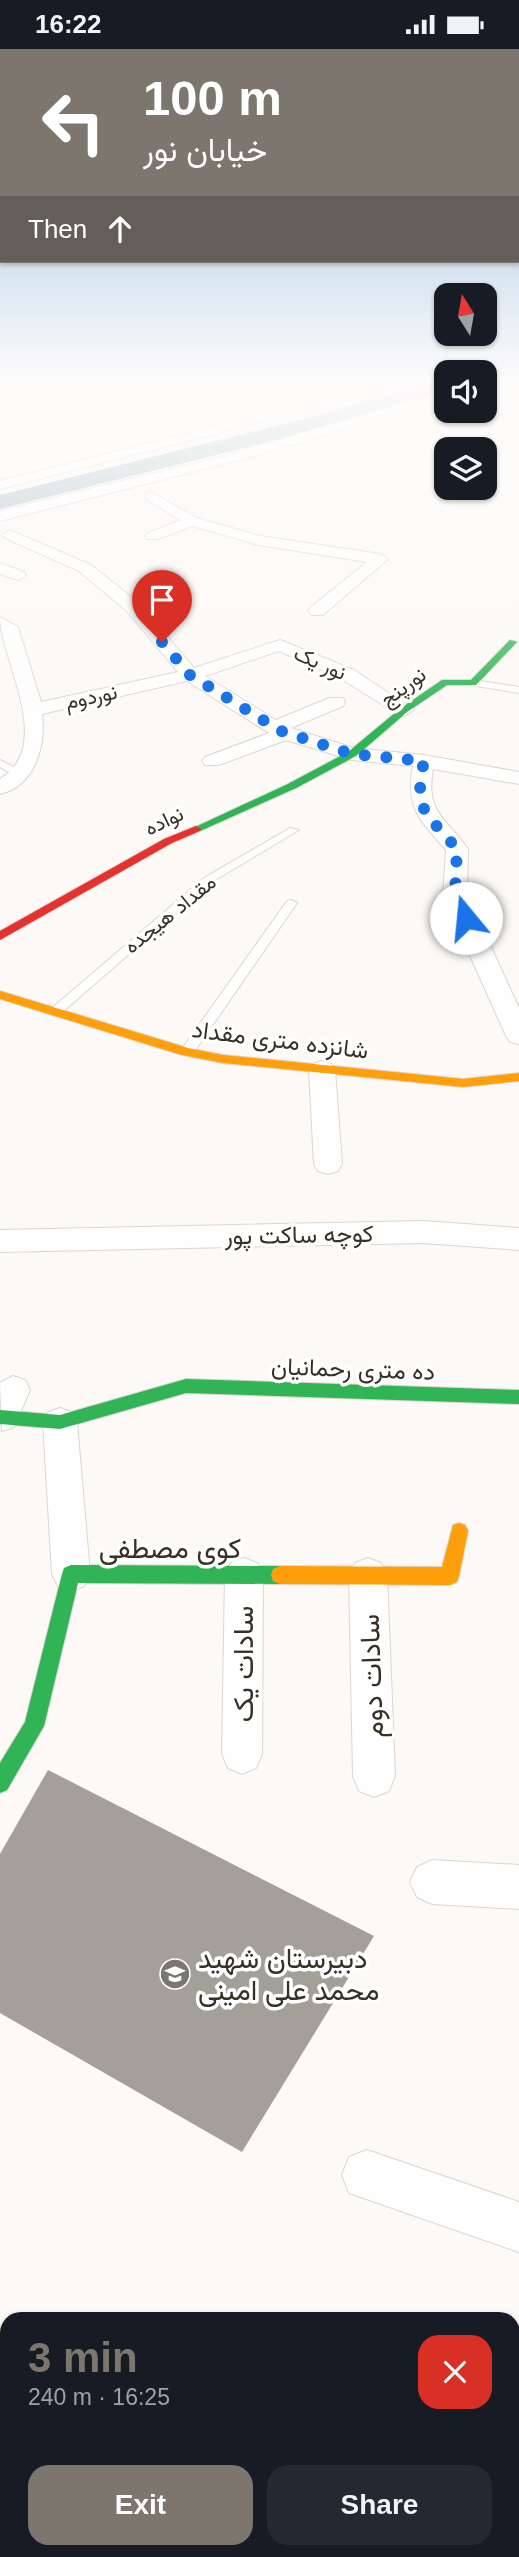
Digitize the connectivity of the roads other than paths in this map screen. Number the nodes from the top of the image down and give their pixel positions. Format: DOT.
graph roads {
  1 [pos="111,497"];
  2 [pos="156,497"];
  3 [pos="0,516"];
  4 [pos="192,520"];
  5 [pos="36,527"];
  6 [pos="153,536"];
  7 [pos="5,537"];
  8 [pos="340,553"];
  9 [pos="322,565"];
  10 [pos="0,568"];
  11 [pos="18,575"];
  12 [pos="317,611"];
  13 [pos="0,622"];
  14 [pos="513,642"];
  15 [pos="190,675"];
  16 [pos="473,683"];
  17 [pos="519,690"];
  18 [pos="336,702"];
  19 [pos="33,710"];
  20 [pos="404,710"];
  21 [pos="281,730"];
  22 [pos="352,754"];
  23 [pos="212,761"];
  24 [pos="424,761"];
  25 [pos="0,763"];
  26 [pos="20,774"];
  27 [pos="519,777"];
  28 [pos="0,788"];
  29 [pos="294,830"];
  30 [pos="291,903"];
  31 [pos="0,936"];
  32 [pos="0,995"];
  33 [pos="55,1012"];
  34 [pos="519,1036"];
  35 [pos="187,1052"];
  36 [pos="322,1070"];
  37 [pos="519,1077"];
  38 [pos="328,1164"];
  39 [pos="519,1240"];
  40 [pos="0,1241"];
  41 [pos="519,1397"];
  42 [pos="5,1408"];
  43 [pos="60,1422"];
  44 [pos="459,1531"];
  45 [pos="71,1574"];
  46 [pos="244,1575"];
  47 [pos="368,1575"];
  48 [pos="242,1754"];
  49 [pos="374,1776"];
  50 [pos="0,1783"];
  51 [pos="432,1882"];
  52 [pos="519,1887"];
  53 [pos="367,2175"];
  54 [pos="519,2227"];
  1 -- 3 [label="street"];
  2 -- 4 [label="street"];
  4 -- 6 [label="street"];
  4 -- 8 [label="street"];
  5 -- 7 [label="street"];
  7 -- 15 [label="street"];
  8 -- 9 [label="street"];
  8 -- 12 [label="street"];
  10 -- 11 [label="street"];
  13 -- 19 [label="street"];
  14 -- 16 [label="street"];
  15 -- 19 [label="street, نوردوم"];
  15 -- 20 [label="street, نور یک"];
  15 -- 21 [label="street"];
  16 -- 17 [label="lane"];
  16 -- 20 [label="street, نورپنج"];
  18 -- 21 [label="street"];
  19 -- 26 [label="street"];
  20 -- 22 [label="street, نورپنج"];
  21 -- 22 [label="street"];
  21 -- 23 [label="street"];
  22 -- 24 [label="street"];
  22 -- 31 [label="street, نواده"];
  24 -- 27 [label="street"];
  24 -- 34 [label="street"];
  25 -- 26 [label="lane"];
  26 -- 28 [label="street"];
  29 -- 33 [label="lane, مقداد هیجده"];
  30 -- 35 [label="lane"];
  32 -- 33 [label="street, شانزده متری مقداد"];
  33 -- 35 [label="street, شانزده متری مقداد"];
  35 -- 36 [label="street, شانزده متری مقداد"];
  36 -- 37 [label="street, شانزده متری مقداد"];
  36 -- 38 [label="street"];
  39 -- 40 [label="street, کوچه ساکت پور"];
  41 -- 43 [label="street, ده متری رحمانیان"];
  42 -- 43 [label="street"];
  43 -- 45 [label="street"];
  44 -- 47 [label="street, کوی مصطفی"];
  45 -- 46 [label="street, کوی مصطفی"];
  45 -- 50 [label="street, کوی مصطفی"];
  46 -- 47 [label="street, کوی مصطفی"];
  46 -- 48 [label="street, سادات یک"];
  47 -- 49 [label="street, سادات دوم"];
  51 -- 52 [label="street"];
  53 -- 54 [label="street"];
}
